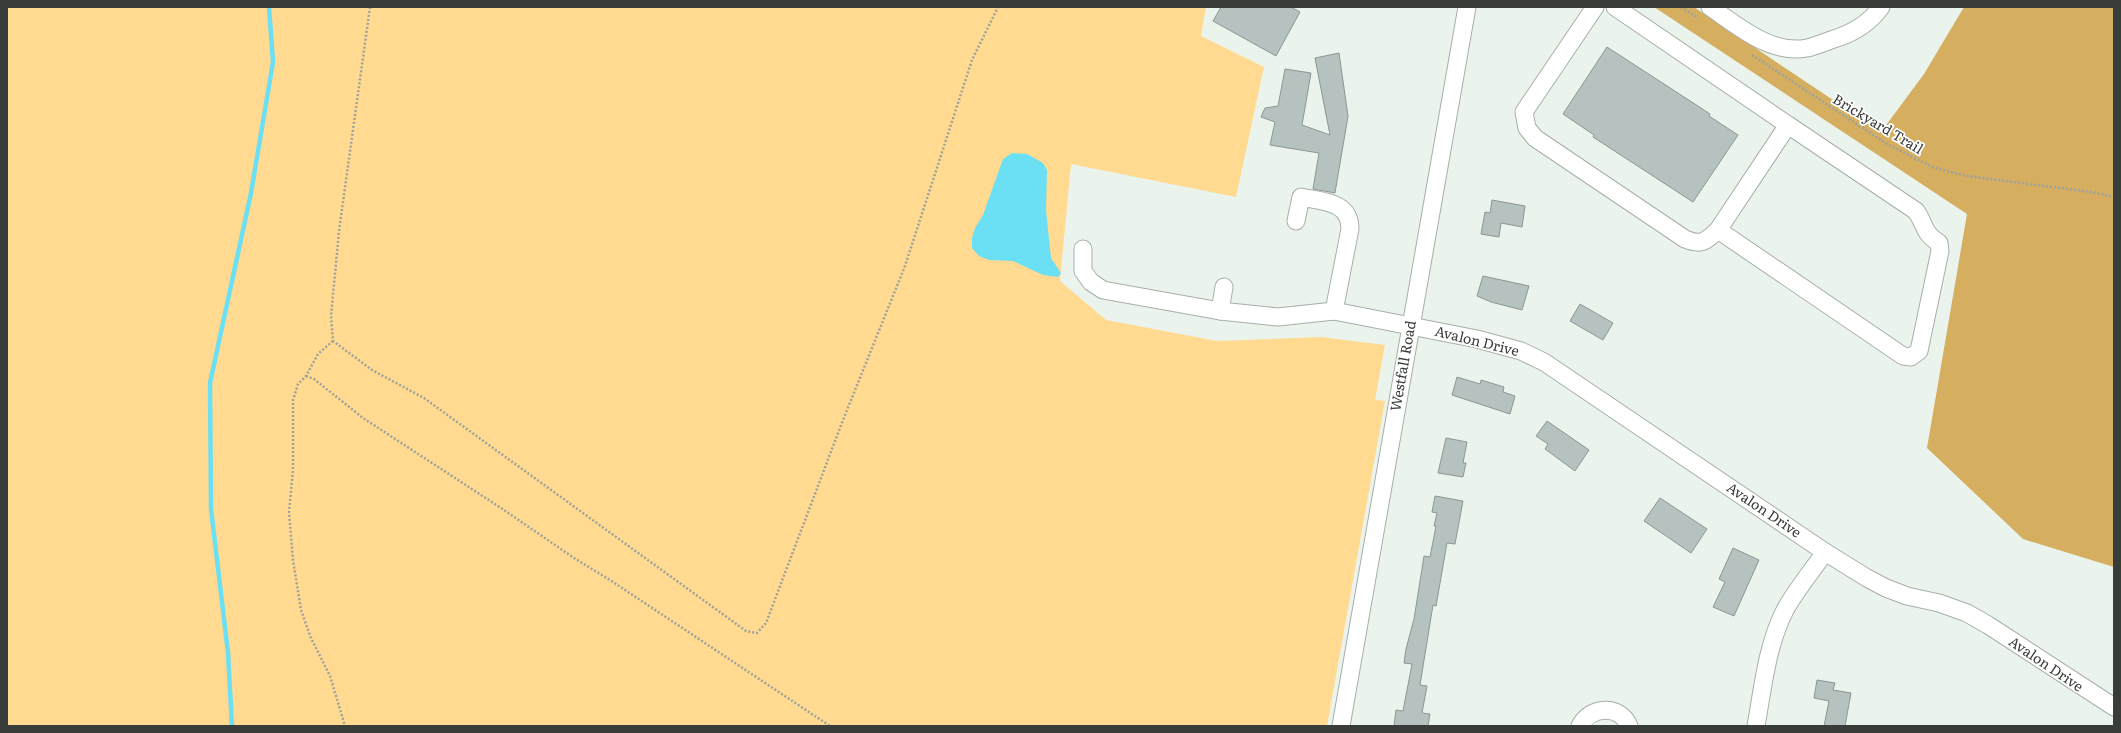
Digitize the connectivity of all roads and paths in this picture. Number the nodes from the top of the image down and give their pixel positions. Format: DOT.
graph roads {
  1 [pos="370,7"];
  2 [pos="998,7"];
  3 [pos="1466,7"];
  4 [pos="1596,7"];
  5 [pos="1615,7"];
  6 [pos="1681,7"];
  7 [pos="1881,7"];
  8 [pos="1705,14"];
  9 [pos="1745,50"];
  10 [pos="1788,125"];
  11 [pos="2114,197"];
  12 [pos="1296,221"];
  13 [pos="1718,230"];
  14 [pos="1083,249"];
  15 [pos="1224,287"];
  16 [pos="1220,311"];
  17 [pos="1334,311"];
  18 [pos="1410,326"];
  19 [pos="333,341"];
  20 [pos="306,376"];
  21 [pos="1825,552"];
  22 [pos="2114,708"];
  23 [pos="345,726"];
  24 [pos="830,726"];
  25 [pos="1341,726"];
  26 [pos="1580,726"];
  27 [pos="1629,726"];
  28 [pos="1756,726"];
  1 -- 19 [label="path"];
  2 -- 19 [label="path"];
  3 -- 18 [label="street, Westfall Road"];
  4 -- 13 [label="street"];
  5 -- 10 [label="street"];
  6 -- 8 [label="path"];
  7 -- 8 [label="street"];
  9 -- 11 [label="path, Brickyard Trail"];
  10 -- 13 [label="street"];
  10 -- 13 [label="street"];
  12 -- 17 [label="street"];
  14 -- 16 [label="street, Avalon Drive"];
  15 -- 16 [label="street"];
  16 -- 17 [label="street, Avalon Drive"];
  17 -- 18 [label="street, Avalon Drive"];
  18 -- 21 [label="street, Avalon Drive"];
  18 -- 25 [label="street, Westfall Road"];
  19 -- 20 [label="path"];
  20 -- 23 [label="path"];
  20 -- 24 [label="path"];
  21 -- 22 [label="street, Avalon Drive"];
  21 -- 28 [label="street"];
  26 -- 27 [label="street"];
}
